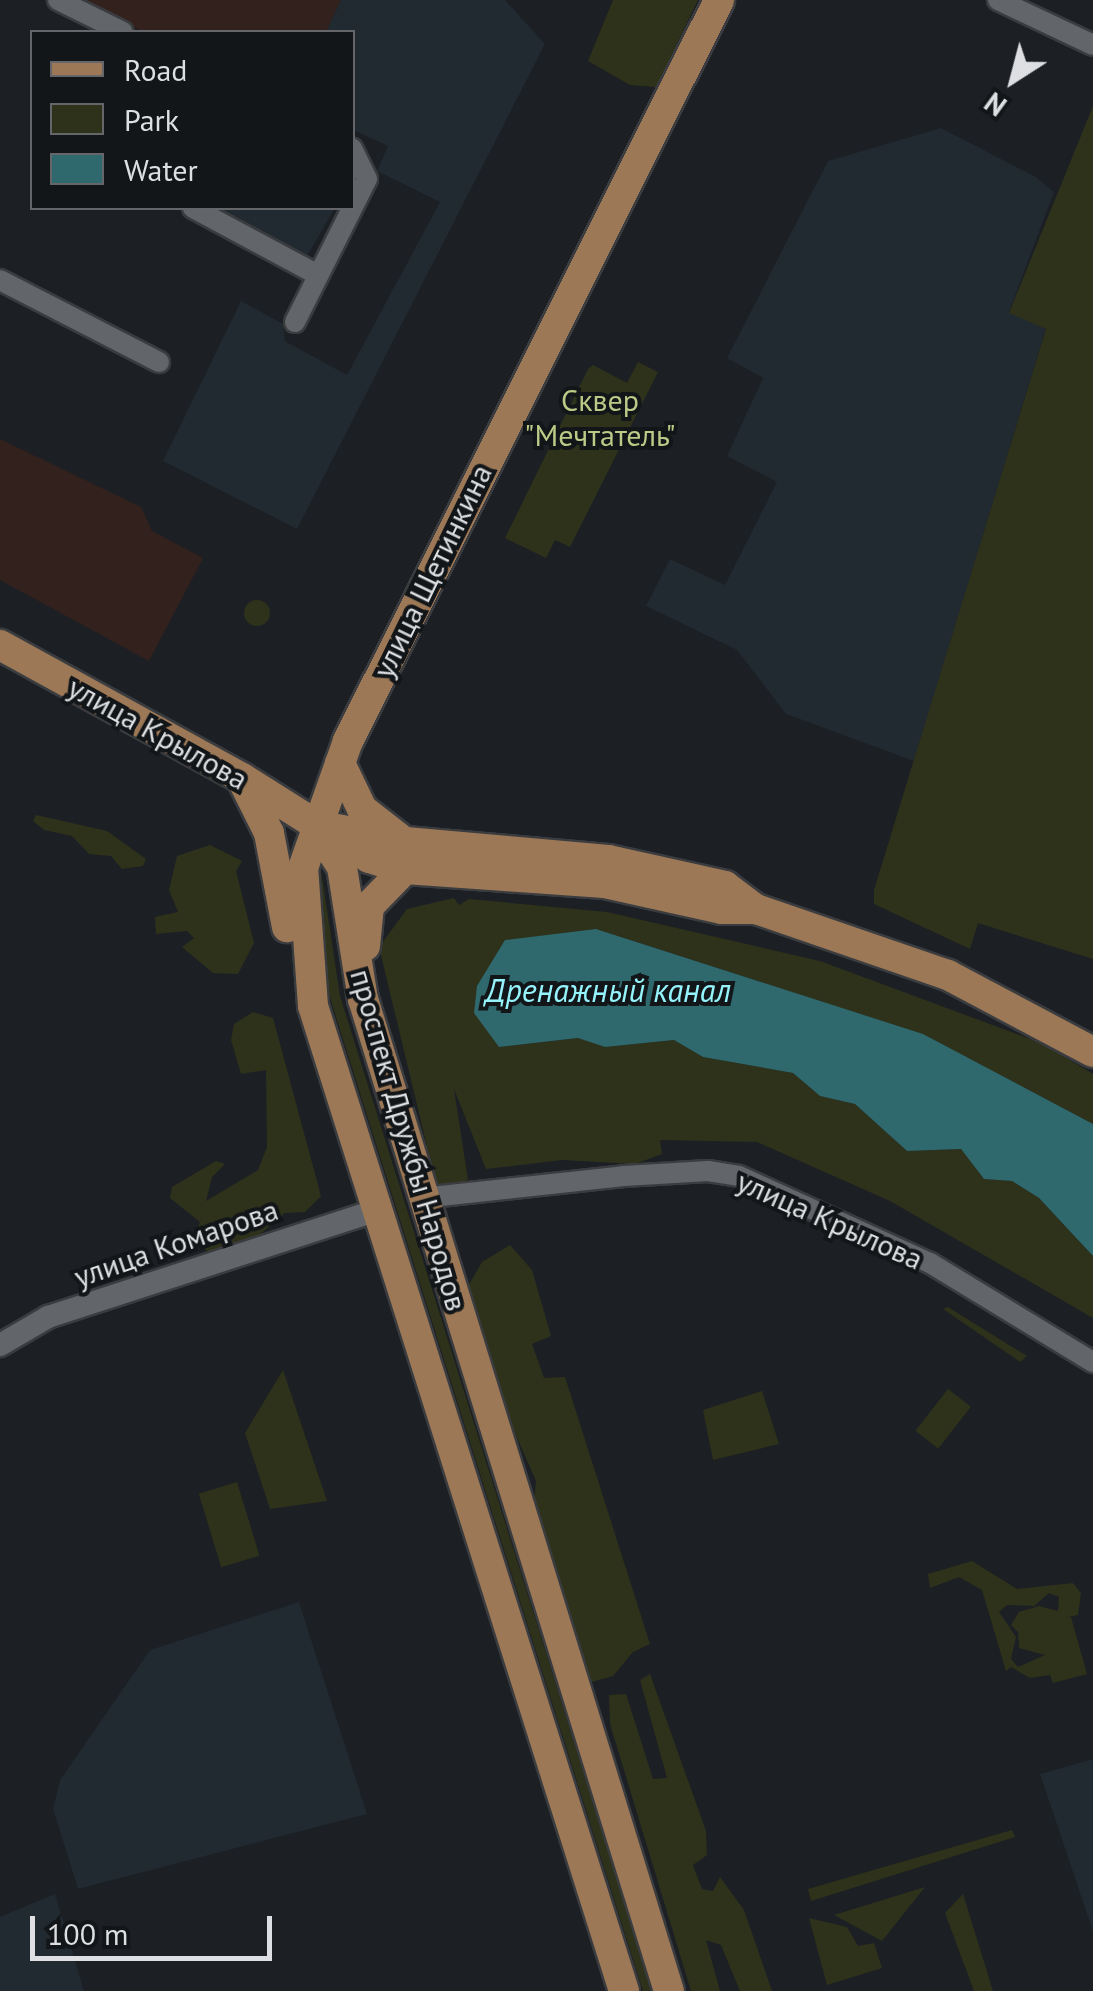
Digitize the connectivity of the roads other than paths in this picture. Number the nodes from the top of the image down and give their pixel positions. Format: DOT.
graph roads {
  1 [pos="58,0"];
  2 [pos="719,0"];
  3 [pos="998,0"];
  4 [pos="119,30"];
  5 [pos="1093,45"];
  6 [pos="356,149"];
  7 [pos="355,203"];
  8 [pos="197,210"];
  9 [pos="351,210"];
  10 [pos="318,275"];
  11 [pos="0,280"];
  12 [pos="295,322"];
  13 [pos="159,362"];
  14 [pos="0,645"];
  15 [pos="340,763"];
  16 [pos="242,778"];
  17 [pos="314,824"];
  18 [pos="405,856"];
  19 [pos="363,999"];
  20 [pos="313,1006"];
  21 [pos="1093,1052"];
  22 [pos="422,1198"];
  23 [pos="377,1210"];
  24 [pos="0,1345"];
  25 [pos="1093,1362"];
  26 [pos="624,1991"];
  27 [pos="669,1991"];
  1 -- 4 [label="street"];
  2 -- 15 [label="main road, улица Щетинкина"];
  3 -- 5 [label="street"];
  6 -- 7 [label="street"];
  8 -- 10 [label="street"];
  9 -- 10 [label="street"];
  10 -- 12 [label="street"];
  11 -- 13 [label="street"];
  14 -- 16 [label="main road, улица Крылова"];
  15 -- 16 [label="main road"];
  15 -- 17 [label="main road, улица Щетинкина"];
  15 -- 18 [label="main road"];
  16 -- 17 [label="main road, улица Крылова"];
  16 -- 20 [label="main road"];
  17 -- 18 [label="main road, улица Крылова"];
  17 -- 19 [label="main road, проспект Дружбы Народов"];
  17 -- 20 [label="main road, проспект Дружбы Народов"];
  18 -- 19 [label="main road"];
  18 -- 21 [label="main road, улица Крылова"];
  19 -- 22 [label="main road, проспект Дружбы Народов"];
  20 -- 23 [label="main road, проспект Дружбы Народов"];
  22 -- 25 [label="street, улица Крылова"];
  22 -- 27 [label="main road, проспект Дружбы Народов"];
  23 -- 24 [label="street, улица Комарова"];
  23 -- 26 [label="main road, проспект Дружбы Народов"];
}
